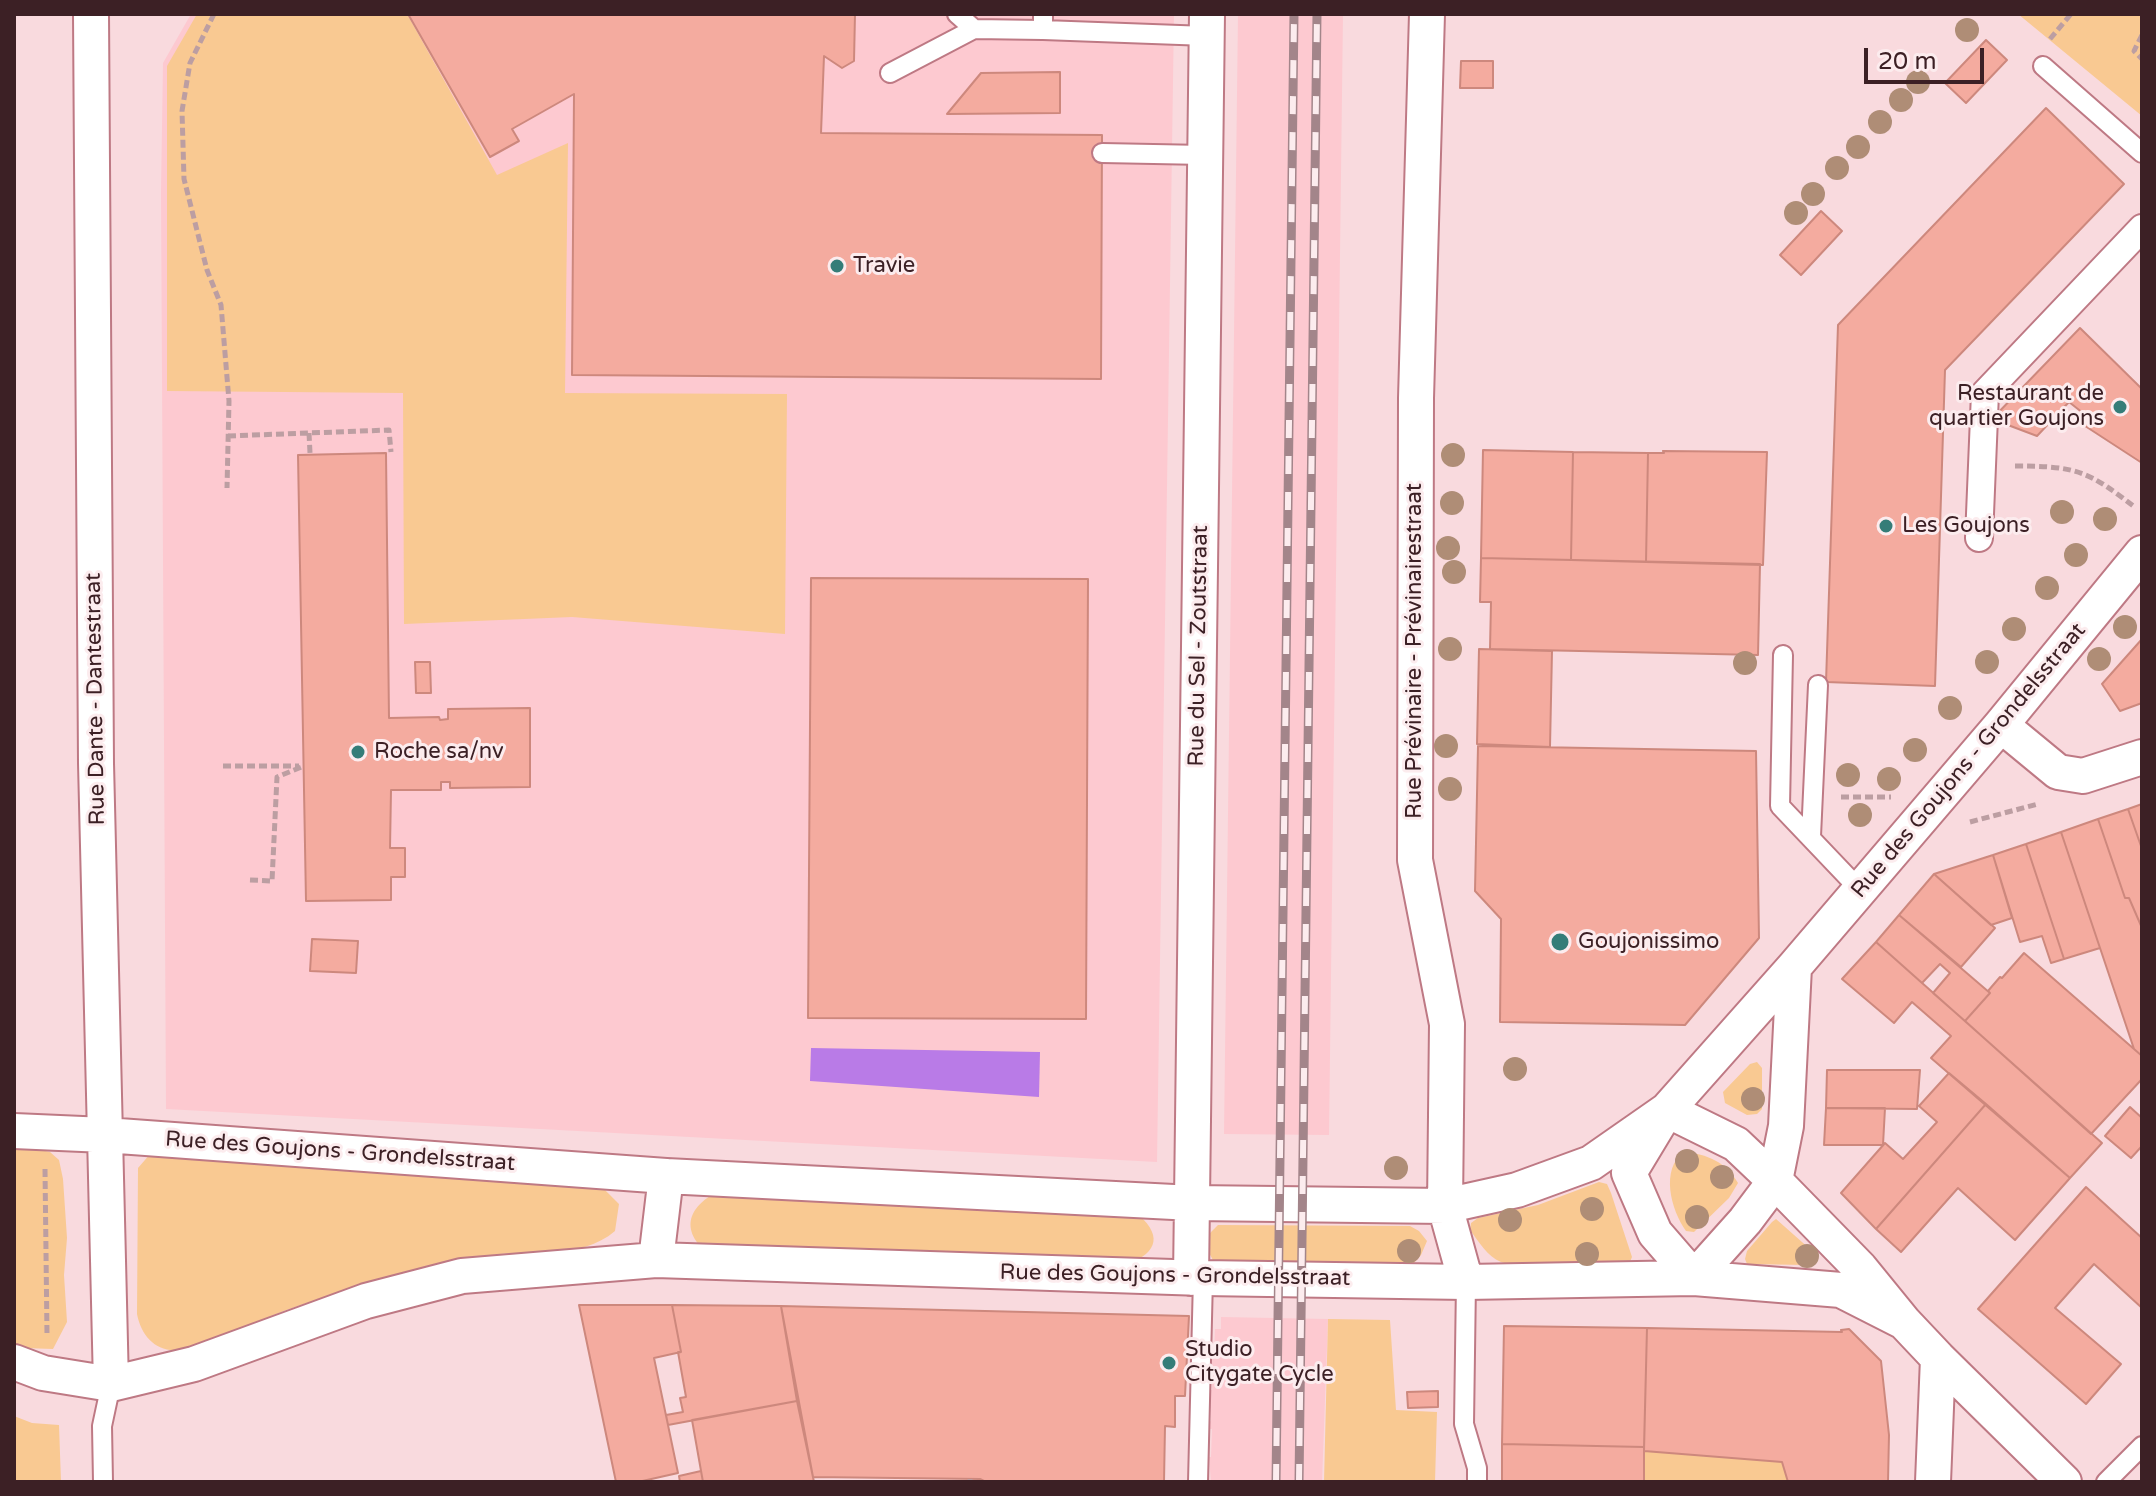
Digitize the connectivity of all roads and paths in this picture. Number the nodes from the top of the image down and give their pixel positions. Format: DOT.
graph roads {
  1 [pos="91,14"];
  2 [pos="214,14"];
  3 [pos="957,14"];
  4 [pos="1427,14"];
  5 [pos="1043,22"];
  6 [pos="1207,25"];
  7 [pos="974,29"];
  8 [pos="2142,35"];
  9 [pos="2142,59"];
  10 [pos="2043,66"];
  11 [pos="890,73"];
  12 [pos="1102,153"];
  13 [pos="2142,153"];
  14 [pos="1205,155"];
  15 [pos="2142,228"];
  16 [pos="309,433"];
  17 [pos="228,436"];
  18 [pos="391,452"];
  19 [pos="310,453"];
  20 [pos="1982,466"];
  21 [pos="227,488"];
  22 [pos="2136,508"];
  23 [pos="1979,538"];
  24 [pos="2142,553"];
  25 [pos="1783,655"];
  26 [pos="1818,685"];
  27 [pos="2001,725"];
  28 [pos="2142,757"];
  29 [pos="223,766"];
  30 [pos="2083,776"];
  31 [pos="1812,797"];
  32 [pos="1924,813"];
  33 [pos="1963,823"];
  34 [pos="1811,836"];
  35 [pos="250,880"];
  36 [pos="1860,890"];
  37 [pos="1794,967"];
  38 [pos="1667,1110"];
  39 [pos="14,1131"];
  40 [pos="105,1135"];
  41 [pos="45,1155"];
  42 [pos="666,1176"];
  43 [pos="1775,1181"];
  44 [pos="1193,1203"];
  45 [pos="1445,1206"];
  46 [pos="656,1260"];
  47 [pos="1197,1278"];
  48 [pos="1694,1278"];
  49 [pos="1466,1282"];
  50 [pos="1904,1322"];
  51 [pos="47,1344"];
  52 [pos="1938,1358"];
  53 [pos="14,1362"];
  54 [pos="111,1384"];
  55 [pos="2142,1446"];
  56 [pos="103,1482"];
  57 [pos="1198,1482"];
  58 [pos="1477,1482"];
  59 [pos="1933,1482"];
  60 [pos="2064,1482"];
  61 [pos="2106,1482"];
  1 -- 40 [label="street, Rue Dante - Dantestraat"];
  2 -- 17 [label="path"];
  3 -- 7 [label="lane"];
  4 -- 45 [label="street, Rue Prévinaire - Prévinairestraat"];
  5 -- 6 [label="lane"];
  5 -- 7 [label="lane"];
  6 -- 14 [label="street, Rue du Sel - Zoutstraat"];
  7 -- 11 [label="lane"];
  8 -- 9 [label="path"];
  10 -- 13 [label="lane"];
  12 -- 14 [label="lane"];
  14 -- 44 [label="street, Rue du Sel - Zoutstraat"];
  15 -- 20 [label="street"];
  16 -- 17 [label="path"];
  16 -- 18 [label="path"];
  16 -- 19 [label="path"];
  17 -- 21 [label="path"];
  20 -- 22 [label="path"];
  20 -- 23 [label="street"];
  24 -- 27 [label="street, Rue des Goujons - Grondelsstraat"];
  25 -- 34 [label="lane"];
  26 -- 31 [label="lane"];
  27 -- 30 [label="street"];
  27 -- 32 [label="street, Rue des Goujons - Grondelsstraat"];
  28 -- 30 [label="street"];
  29 -- 35 [label="path"];
  30 -- 33 [label="path"];
  31 -- 32 [label="path"];
  31 -- 34 [label="lane"];
  32 -- 36 [label="street, Rue des Goujons - Grondelsstraat"];
  34 -- 36 [label="lane"];
  36 -- 37 [label="street, Rue des Goujons - Grondelsstraat"];
  37 -- 38 [label="street, Rue des Goujons - Grondelsstraat"];
  37 -- 43 [label="street"];
  38 -- 43 [label="street"];
  38 -- 45 [label="street, Rue des Goujons - Grondelsstraat"];
  38 -- 48 [label="street, Rue des Goujons - Grondelsstraat"];
  39 -- 40 [label="street, Rue des Goujons - Grondelsstraat"];
  40 -- 42 [label="street, Rue des Goujons - Grondelsstraat"];
  40 -- 54 [label="street, Rue Dante - Dantestraat"];
  41 -- 51 [label="path"];
  42 -- 44 [label="street, Rue des Goujons - Grondelsstraat"];
  42 -- 46 [label="street"];
  43 -- 48 [label="street"];
  43 -- 50 [label="street"];
  44 -- 45 [label="street, Rue des Goujons - Grondelsstraat"];
  44 -- 47 [label="street, Rue du Sel - Zoutstraat"];
  45 -- 49 [label="street, Rue Prévinaire - Prévinairestraat"];
  46 -- 47 [label="street, Rue des Goujons - Grondelsstraat"];
  46 -- 54 [label="street, Rue des Goujons - Grondelsstraat"];
  47 -- 49 [label="street, Rue des Goujons - Grondelsstraat"];
  47 -- 57 [label="lane"];
  48 -- 49 [label="street, Rue des Goujons - Grondelsstraat"];
  48 -- 50 [label="street"];
  49 -- 58 [label="lane"];
  50 -- 52 [label="street"];
  52 -- 59 [label="street"];
  52 -- 60 [label="street"];
  53 -- 54 [label="street, Rue des Goujons - Grondelsstraat"];
  54 -- 56 [label="lane"];
  55 -- 61 [label="lane"];
}
